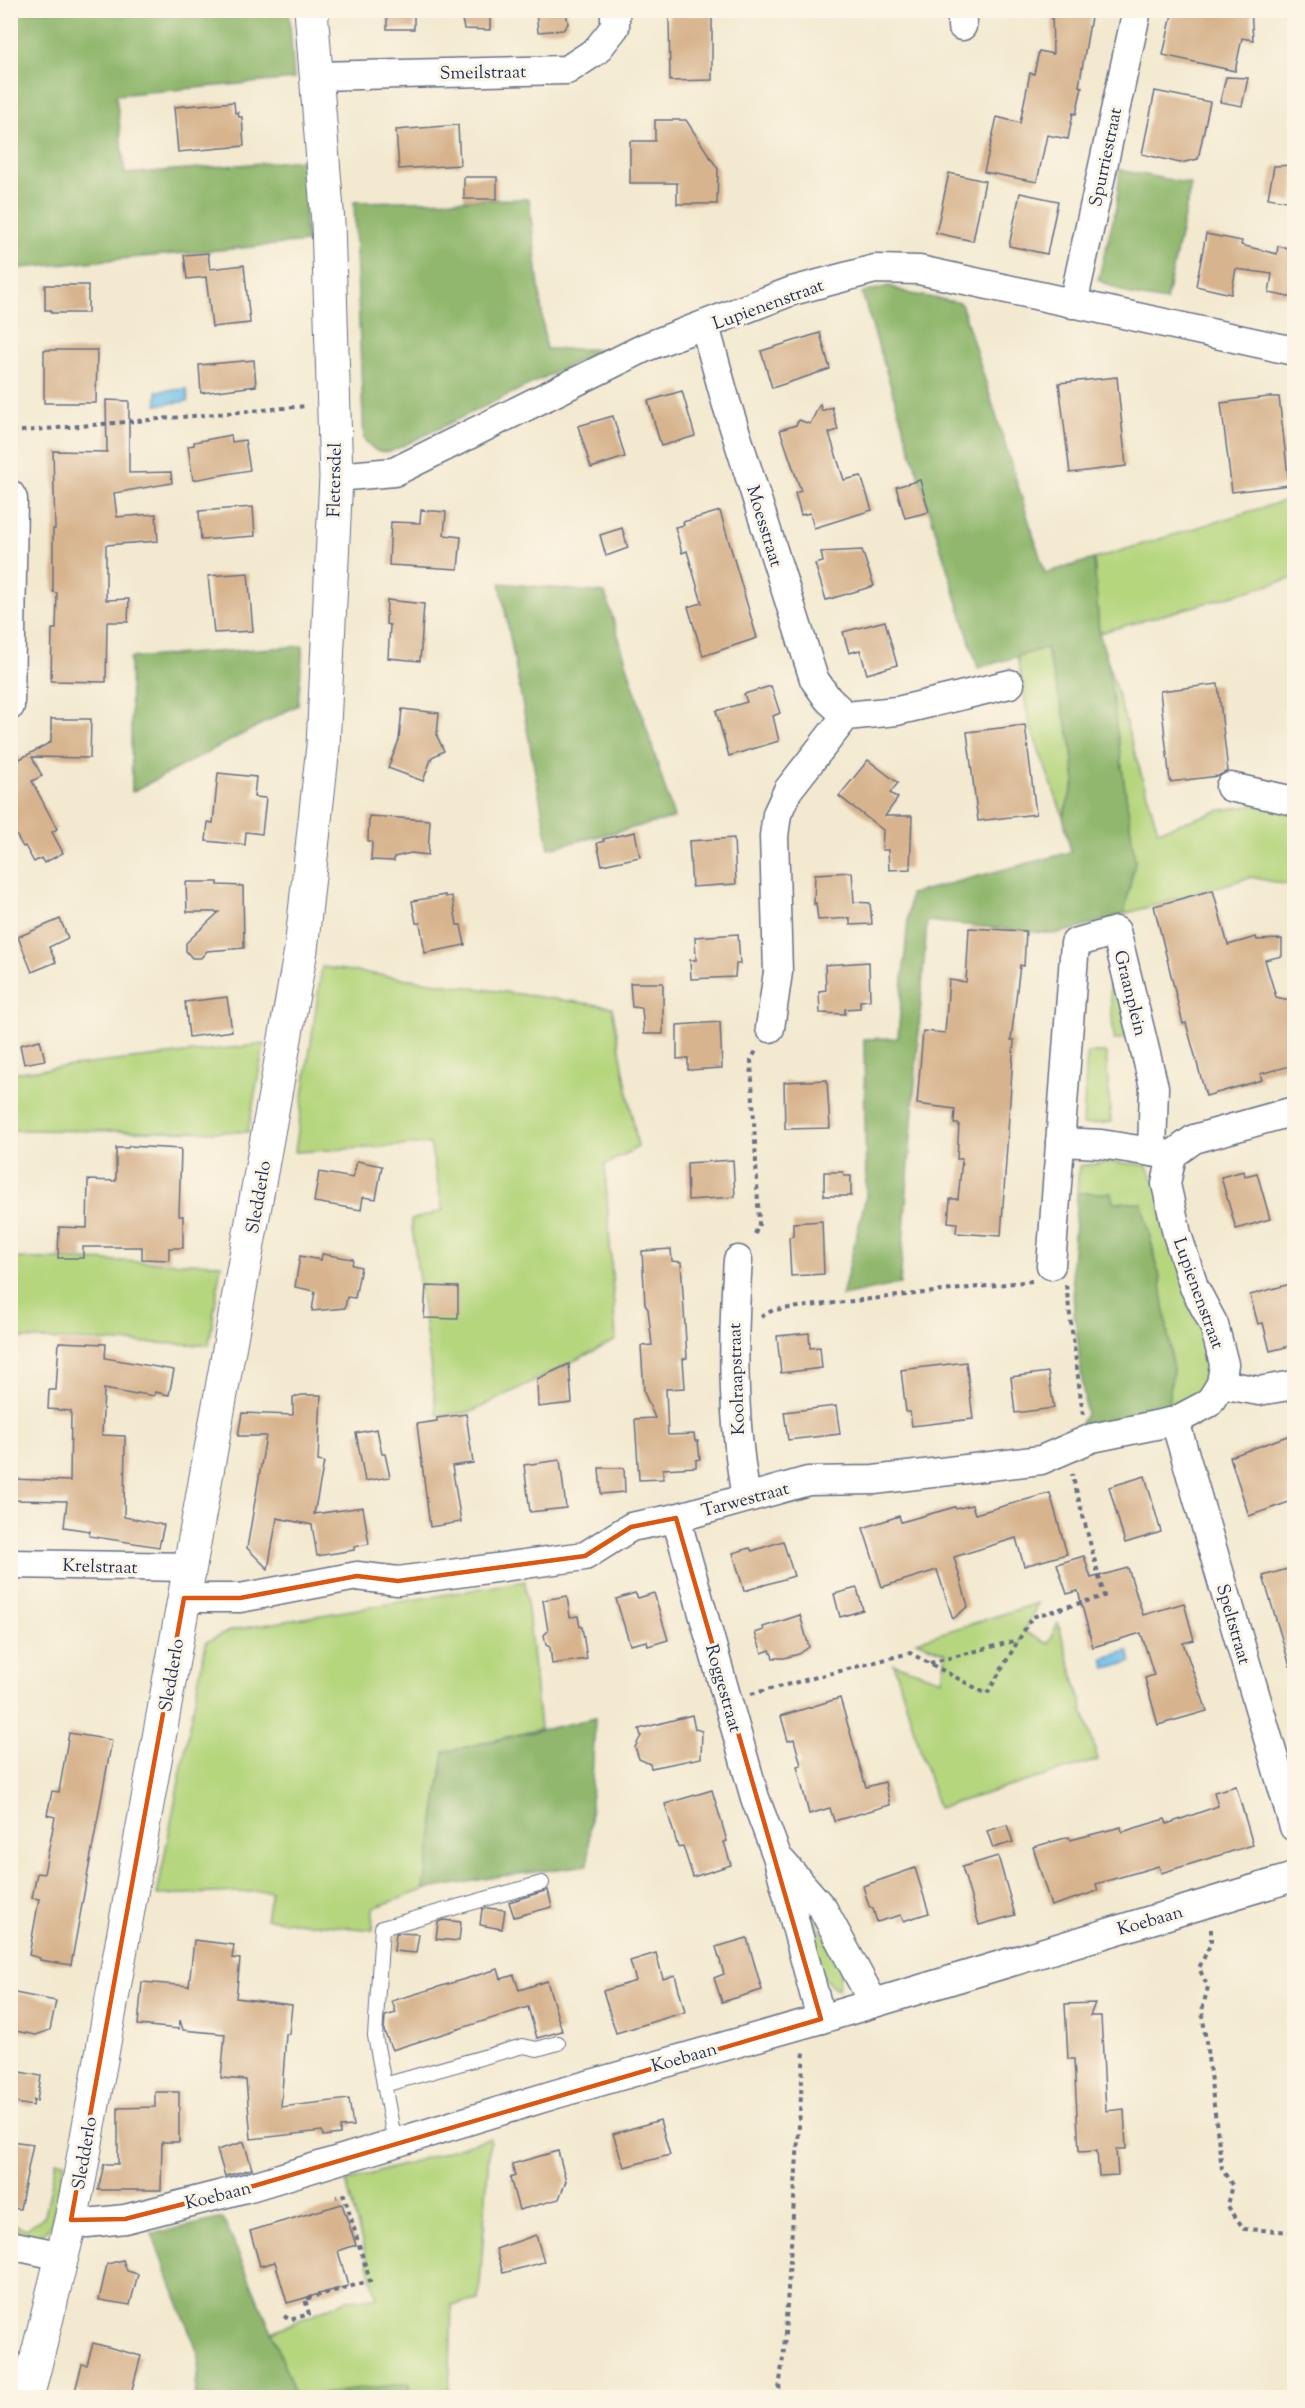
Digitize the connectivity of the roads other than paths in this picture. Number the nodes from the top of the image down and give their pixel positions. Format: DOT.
graph roads {
  1 [pos="311,10"];
  2 [pos="615,10"];
  3 [pos="1137,10"];
  4 [pos="316,76"];
  5 [pos="1072,304"];
  6 [pos="705,326"];
  7 [pos="1294,351"];
  8 [pos="336,477"];
  9 [pos="10,494"];
  10 [pos="1010,684"];
  11 [pos="10,706"];
  12 [pos="846,716"];
  13 [pos="1230,787"];
  14 [pos="1294,801"];
  15 [pos="301,950"];
  16 [pos="765,1037"];
  17 [pos="1294,1111"];
  18 [pos="1060,1142"];
  19 [pos="1162,1154"];
  20 [pos="738,1260"];
  21 [pos="1052,1273"];
  22 [pos="1221,1384"];
  23 [pos="1294,1384"];
  24 [pos="1174,1421"];
  25 [pos="746,1497"];
  26 [pos="676,1518"];
  27 [pos="10,1564"];
  28 [pos="187,1583"];
  29 [pos="1294,1827"];
  30 [pos="777,1856"];
  31 [pos="1294,1877"];
  32 [pos="542,1883"];
  33 [pos="873,2002"];
  34 [pos="813,2029"];
  35 [pos="558,2043"];
  36 [pos="384,2085"];
  37 [pos="395,2143"];
  38 [pos="71,2220"];
  39 [pos="10,2245"];
  40 [pos="62,2256"];
  41 [pos="27,2397"];
  1 -- 4 [label="street, Fletersdel"];
  2 -- 4 [label="street, Smeilstraat"];
  3 -- 5 [label="street, Spurriestraat"];
  4 -- 8 [label="street, Fletersdel"];
  5 -- 6 [label="street, Lupienenstraat"];
  5 -- 7 [label="street, Lupienenstraat"];
  6 -- 8 [label="street, Lupienenstraat"];
  6 -- 12 [label="street, Moesstraat"];
  8 -- 15 [label="street, Fletersdel"];
  9 -- 11 [label="street"];
  10 -- 12 [label="street"];
  12 -- 16 [label="street"];
  13 -- 14 [label="street"];
  15 -- 28 [label="street, Sledderlo"];
  17 -- 19 [label="street"];
  18 -- 19 [label="street"];
  18 -- 19 [label="street, Graanplein"];
  18 -- 21 [label="street, Graanplein"];
  19 -- 22 [label="street, Lupienenstraat"];
  20 -- 25 [label="street, Koolraapstraat"];
  22 -- 23 [label="street"];
  22 -- 24 [label="street, Tarwestraat"];
  24 -- 25 [label="street, Tarwestraat"];
  24 -- 29 [label="street, Speltstraat"];
  25 -- 26 [label="street, Tarwestraat"];
  26 -- 28 [label="street, Tarwestraat"];
  26 -- 30 [label="street, Roggestraat"];
  27 -- 28 [label="street, Krelstraat"];
  28 -- 38 [label="street, Sledderlo"];
  30 -- 33 [label="street, Roggestraat"];
  30 -- 34 [label="street, Roggestraat"];
  31 -- 33 [label="street, Koebaan"];
  32 -- 36 [label="lane"];
  33 -- 34 [label="street, Koebaan"];
  34 -- 37 [label="street, Koebaan"];
  35 -- 36 [label="lane"];
  36 -- 37 [label="lane"];
  37 -- 38 [label="street, Koebaan"];
  38 -- 40 [label="street, Sledderlo"];
  39 -- 40 [label="street"];
  40 -- 41 [label="street, Sledderlo"];
}
